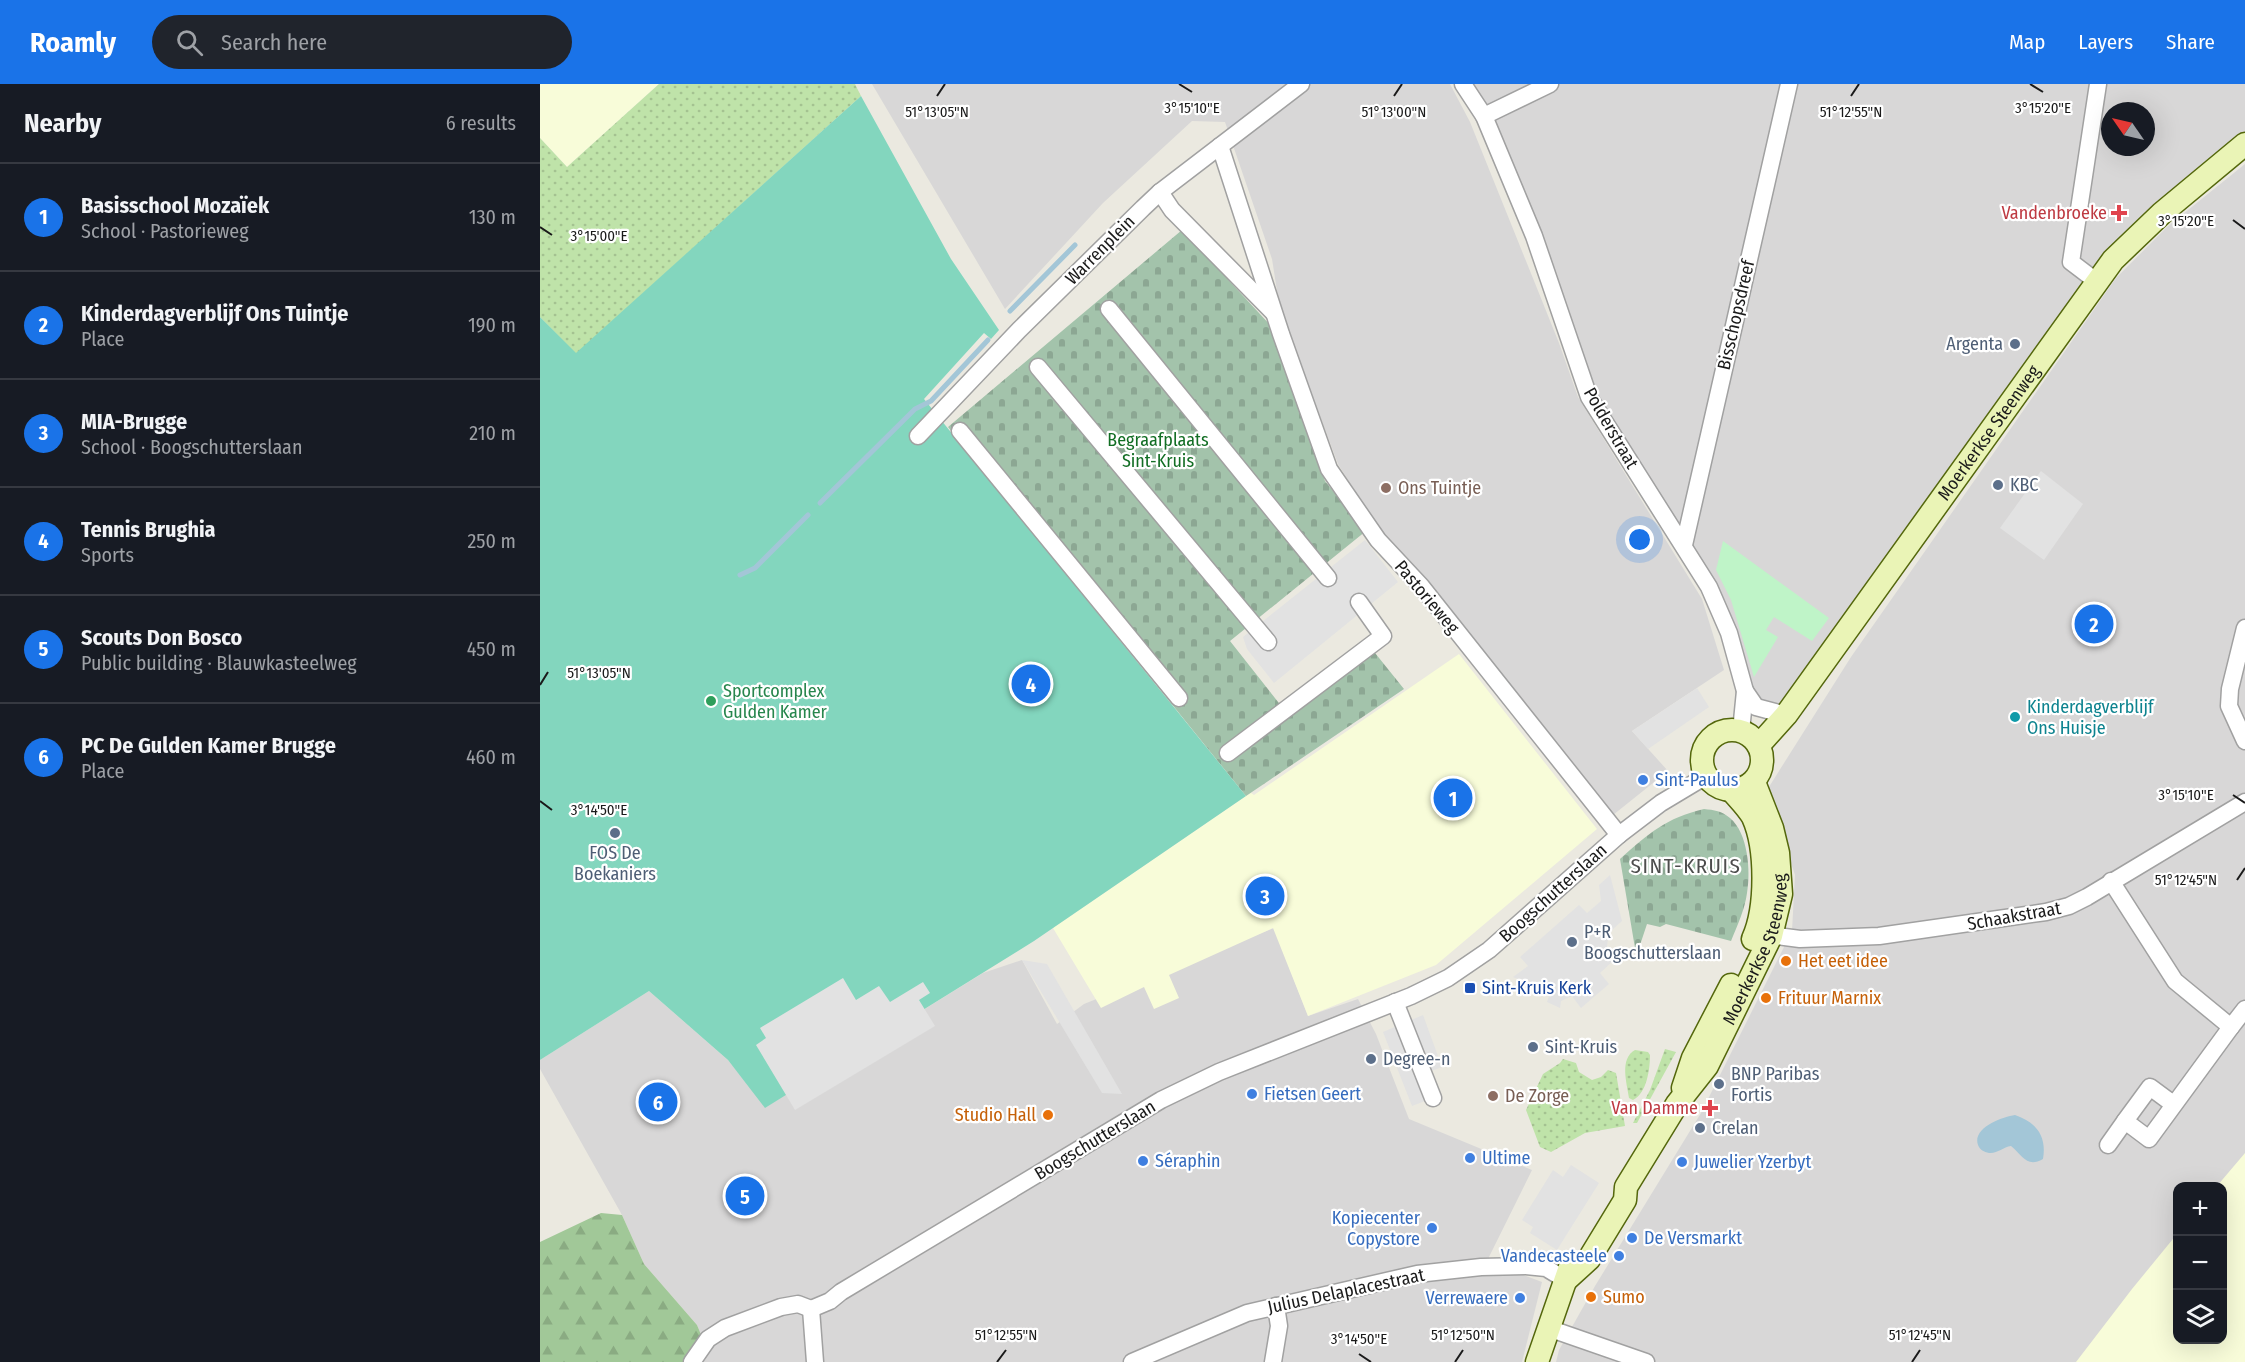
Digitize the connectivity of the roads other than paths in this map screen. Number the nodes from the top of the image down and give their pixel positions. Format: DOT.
graph roads {
  1 [pos="1301,84"];
  2 [pos="1462,84"];
  3 [pos="1550,84"];
  4 [pos="1789,84"];
  5 [pos="2098,84"];
  6 [pos="1484,116"];
  7 [pos="2245,144"];
  8 [pos="1220,146"];
  9 [pos="1160,192"];
  10 [pos="2096,281"];
  11 [pos="1109,309"];
  12 [pos="1276,315"];
  13 [pos="1038,367"];
  14 [pos="960,431"];
  15 [pos="918,436"];
  16 [pos="1684,545"];
  17 [pos="1328,578"];
  18 [pos="1359,602"];
  19 [pos="2245,628"];
  20 [pos="1268,642"];
  21 [pos="1745,691"];
  22 [pos="1179,698"];
  23 [pos="1786,715"];
  24 [pos="1741,731"];
  25 [pos="2245,741"];
  26 [pos="1759,745"];
  27 [pos="1227,753"];
  28 [pos="1706,776"];
  29 [pos="1754,782"];
  30 [pos="1732,791"];
  31 [pos="2245,802"];
  32 [pos="1618,835"];
  33 [pos="2111,881"];
  34 [pos="1763,934"];
  35 [pos="1395,1002"];
  36 [pos="2245,1009"];
  37 [pos="2231,1027"];
  38 [pos="1433,1098"];
  39 [pos="2173,1104"];
  40 [pos="2125,1121"];
  41 [pos="2108,1145"];
  42 [pos="1566,1280"];
  43 [pos="1276,1306"];
  44 [pos="811,1309"];
  45 [pos="1548,1328"];
  46 [pos="692,1362"];
  47 [pos="815,1362"];
  48 [pos="1132,1362"];
  49 [pos="1273,1362"];
  50 [pos="1537,1362"];
  51 [pos="1646,1362"];
  1 -- 8 [label="street, Warrenplein"];
  2 -- 6 [label="street, Polderstraat"];
  3 -- 6 [label="street"];
  4 -- 16 [label="street, Bisschopsdreef"];
  5 -- 10 [label="street"];
  6 -- 16 [label="street, Polderstraat"];
  7 -- 10 [label="street, Moerkerkse Steenweg"];
  8 -- 9 [label="street, Warrenplein"];
  8 -- 12 [label="street, Pastorieweg"];
  9 -- 12 [label="street"];
  9 -- 15 [label="street, Warrenplein"];
  10 -- 23 [label="street, Moerkerkse Steenweg"];
  11 -- 17 [label="street"];
  12 -- 32 [label="street, Pastorieweg"];
  13 -- 20 [label="street"];
  14 -- 22 [label="street"];
  16 -- 21 [label="street, Polderstraat"];
  18 -- 27 [label="street"];
  19 -- 25 [label="street"];
  21 -- 23 [label="street"];
  21 -- 24 [label="street, Polderstraat"];
  23 -- 26 [label="street, Moerkerkse Steenweg"];
  24 -- 26 [label="street"];
  24 -- 28 [label="street"];
  26 -- 29 [label="street"];
  28 -- 30 [label="street"];
  28 -- 32 [label="street, Boogschutterslaan"];
  29 -- 30 [label="street"];
  29 -- 34 [label="street, Moerkerkse Steenweg"];
  30 -- 34 [label="street, Moerkerkse Steenweg"];
  31 -- 33 [label="street, Schaakstraat"];
  32 -- 35 [label="street, Boogschutterslaan"];
  33 -- 34 [label="street, Schaakstraat"];
  33 -- 37 [label="street"];
  34 -- 42 [label="street, Moerkerkse Steenweg"];
  35 -- 38 [label="street"];
  35 -- 44 [label="street, Boogschutterslaan"];
  36 -- 37 [label="street"];
  37 -- 39 [label="street"];
  39 -- 40 [label="street"];
  39 -- 40 [label="street"];
  40 -- 41 [label="street"];
  42 -- 43 [label="street, Julius Delaplacestraat"];
  42 -- 45 [label="street, Moerkerkse Steenweg"];
  43 -- 48 [label="street, Julius Delaplacestraat"];
  43 -- 49 [label="street"];
  44 -- 46 [label="street"];
  44 -- 47 [label="street"];
  45 -- 50 [label="street, Moerkerkse Steenweg"];
  45 -- 51 [label="street"];
}
